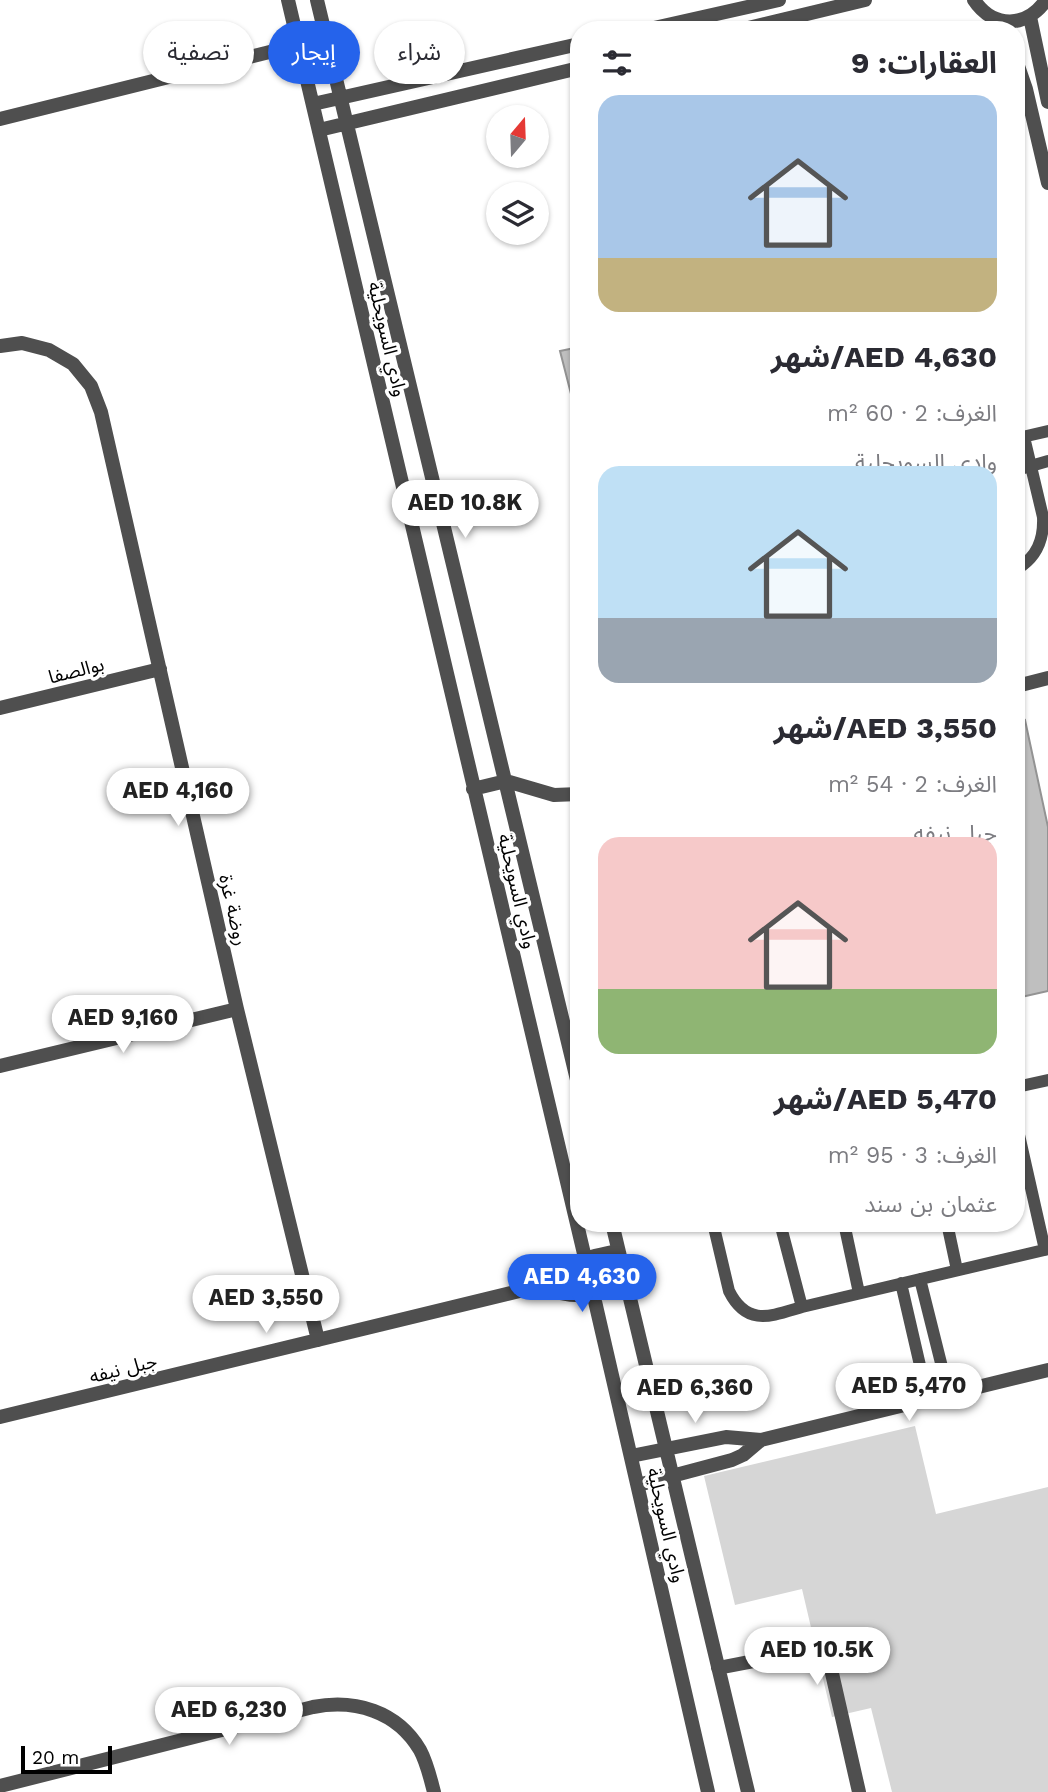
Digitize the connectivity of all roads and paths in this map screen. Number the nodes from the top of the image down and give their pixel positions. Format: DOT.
graph roads {
  1 [pos="288,0"];
  2 [pos="317,0"];
  3 [pos="779,0"];
  4 [pos="865,0"];
  5 [pos="974,0"];
  6 [pos="1046,0"];
  7 [pos="1030,17"];
  8 [pos="293,21"];
  9 [pos="322,21"];
  10 [pos="685,21"];
  11 [pos="778,21"];
  12 [pos="993,21"];
  13 [pos="1018,21"];
  14 [pos="570,46"];
  15 [pos="268,52"];
  16 [pos="570,70"];
  17 [pos="308,84"];
  18 [pos="337,84"];
  19 [pos="1025,86"];
  20 [pos="340,97"];
  21 [pos="1048,102"];
  22 [pos="313,104"];
  23 [pos="0,119"];
  24 [pos="346,123"];
  25 [pos="319,130"];
  26 [pos="1048,183"];
  27 [pos="0,346"];
  28 [pos="1048,430"];
  29 [pos="1025,437"];
  30 [pos="1025,448"];
  31 [pos="1048,461"];
  32 [pos="1032,466"];
  33 [pos="1025,468"];
  34 [pos="1025,564"];
  35 [pos="160,668"];
  36 [pos="1048,678"];
  37 [pos="1025,684"];
  38 [pos="0,708"];
  39 [pos="506,781"];
  40 [pos="473,789"];
  41 [pos="570,794"];
  42 [pos="237,1009"];
  43 [pos="570,1050"];
  44 [pos="0,1066"];
  45 [pos="1048,1080"];
  46 [pos="1025,1085"];
  47 [pos="1025,1160"];
  48 [pos="570,1195"];
  49 [pos="579,1232"];
  50 [pos="614,1232"];
  51 [pos="715,1232"];
  52 [pos="782,1232"];
  53 [pos="846,1232"];
  54 [pos="949,1232"];
  55 [pos="1046,1249"];
  56 [pos="618,1251"];
  57 [pos="585,1258"];
  58 [pos="957,1270"];
  59 [pos="920,1279"];
  60 [pos="901,1283"];
  61 [pos="540,1286"];
  62 [pos="627,1287"];
  63 [pos="859,1293"];
  64 [pos="594,1295"];
  65 [pos="802,1307"];
  66 [pos="318,1340"];
  67 [pos="1048,1370"];
  68 [pos="949,1395"];
  69 [pos="928,1400"];
  70 [pos="0,1418"];
  71 [pos="761,1440"];
  72 [pos="666,1448"];
  73 [pos="631,1456"];
  74 [pos="672,1476"];
  75 [pos="638,1485"];
  76 [pos="718,1668"];
  77 [pos="0,1786"];
  78 [pos="434,1792"];
  79 [pos="708,1792"];
  80 [pos="748,1792"];
  81 [pos="859,1792"];
  1 -- 8 [label="street, وادي السويحلية"];
  2 -- 9 [label="street, وادي السويحلية"];
  3 -- 10 [label="street"];
  4 -- 11 [label="street"];
  5 -- 12 [label="street"];
  6 -- 7 [label="street"];
  7 -- 13 [label="street"];
  7 -- 21 [label="street"];
  14 -- 20 [label="street"];
  15 -- 23 [label="street"];
  16 -- 24 [label="street"];
  17 -- 22 [label="street, وادي السويحلية"];
  18 -- 20 [label="street, وادي السويحلية"];
  19 -- 26 [label="street"];
  20 -- 22 [label="street"];
  20 -- 24 [label="street, وادي السويحلية"];
  22 -- 25 [label="street, وادي السويحلية"];
  24 -- 25 [label="street"];
  24 -- 39 [label="street, وادي السويحلية"];
  25 -- 40 [label="street, وادي السويحلية"];
  27 -- 35 [label="street, روضة غرة"];
  28 -- 29 [label="lane"];
  30 -- 32 [label="lane"];
  31 -- 32 [label="lane"];
  32 -- 33 [label="lane"];
  32 -- 34 [label="lane"];
  35 -- 38 [label="street, بوالصفا"];
  35 -- 42 [label="street, روضة غرة"];
  36 -- 37 [label="street"];
  39 -- 40 [label="street"];
  39 -- 41 [label="street"];
  39 -- 43 [label="street, وادي السويحلية"];
  40 -- 48 [label="street, وادي السويحلية"];
  42 -- 44 [label="street"];
  42 -- 66 [label="street, روضة غرة"];
  45 -- 46 [label="lane"];
  47 -- 55 [label="lane"];
  49 -- 57 [label="street, وادي السويحلية"];
  50 -- 56 [label="street, وادي السويحلية"];
  51 -- 65 [label="lane"];
  52 -- 65 [label="lane"];
  53 -- 63 [label="lane"];
  54 -- 58 [label="lane"];
  55 -- 58 [label="lane"];
  56 -- 57 [label="street, جبل نيفه"];
  56 -- 62 [label="street, وادي السويحلية"];
  57 -- 61 [label="street, جبل نيفه"];
  57 -- 64 [label="street, وادي السويحلية"];
  58 -- 59 [label="lane"];
  59 -- 60 [label="lane"];
  59 -- 68 [label="lane"];
  60 -- 63 [label="lane"];
  60 -- 69 [label="lane"];
  61 -- 64 [label="street"];
  61 -- 66 [label="street, جبل نيفه"];
  62 -- 64 [label="street"];
  62 -- 72 [label="street, وادي السويحلية"];
  63 -- 65 [label="lane"];
  64 -- 73 [label="street, وادي السويحلية"];
  66 -- 70 [label="street, جبل نيفه"];
  67 -- 68 [label="street"];
  68 -- 69 [label="street"];
  69 -- 71 [label="street"];
  71 -- 72 [label="street"];
  71 -- 74 [label="street"];
  72 -- 73 [label="street"];
  72 -- 74 [label="street, وادي السويحلية"];
  73 -- 75 [label="street, وادي السويحلية"];
  74 -- 75 [label="street"];
  74 -- 76 [label="street, وادي السويحلية"];
  75 -- 79 [label="street, وادي السويحلية"];
  76 -- 80 [label="street, وادي السويحلية"];
  76 -- 81 [label="street"];
  77 -- 78 [label="street"];
}
